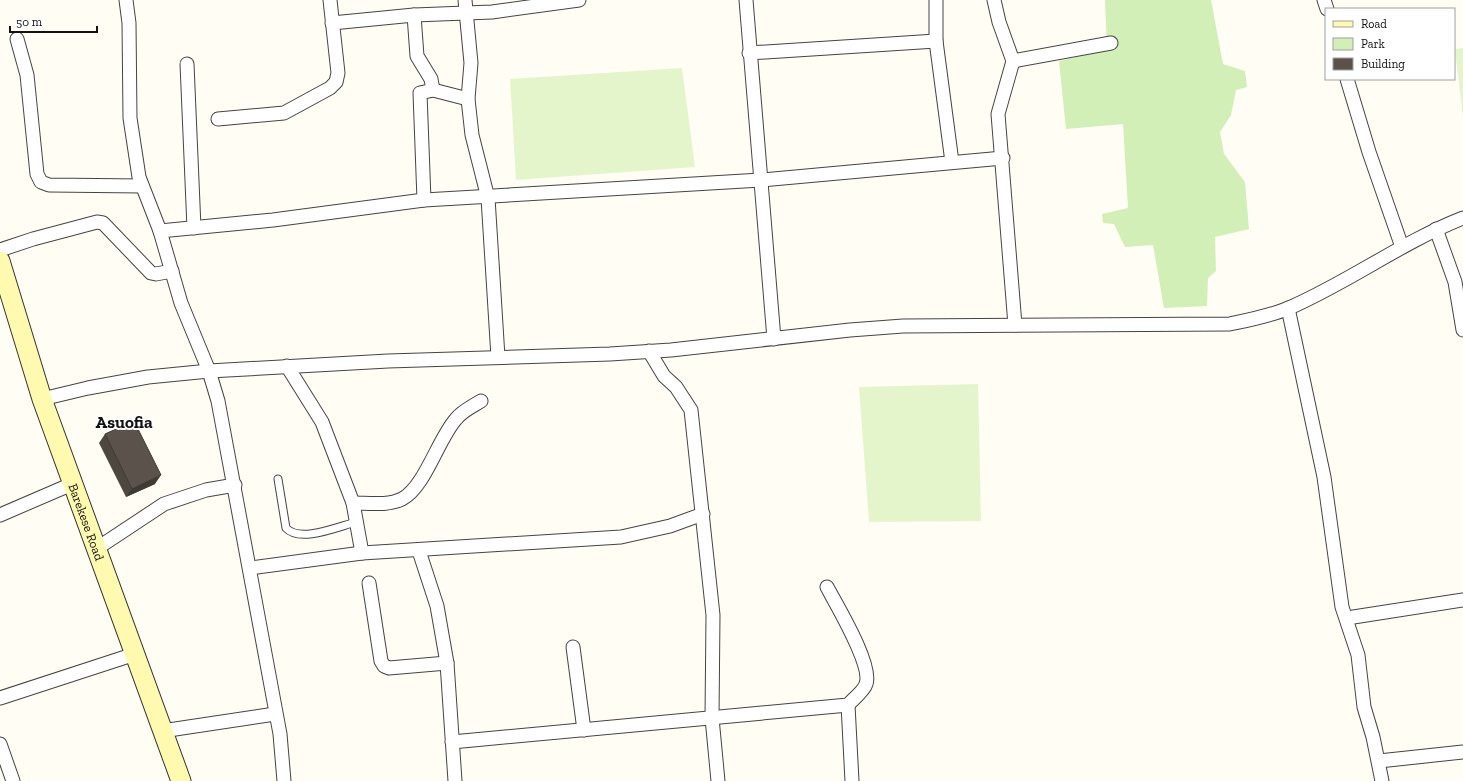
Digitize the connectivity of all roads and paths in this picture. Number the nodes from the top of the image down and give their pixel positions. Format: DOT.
graph roads {
  1 [pos="126,0"];
  2 [pos="330,0"];
  3 [pos="464,0"];
  4 [pos="578,0"];
  5 [pos="746,0"];
  6 [pos="936,0"];
  7 [pos="994,0"];
  8 [pos="524,4"];
  9 [pos="466,14"];
  10 [pos="414,15"];
  11 [pos="332,23"];
  12 [pos="17,39"];
  13 [pos="936,41"];
  14 [pos="1111,43"];
  15 [pos="749,53"];
  16 [pos="1013,61"];
  17 [pos="187,64"];
  18 [pos="1347,80"];
  19 [pos="432,90"];
  20 [pos="468,100"];
  21 [pos="218,119"];
  22 [pos="1003,158"];
  23 [pos="952,162"];
  24 [pos="761,180"];
  25 [pos="142,186"];
  26 [pos="488,198"];
  27 [pos="424,200"];
  28 [pos="1463,218"];
  29 [pos="194,228"];
  30 [pos="1436,229"];
  31 [pos="160,231"];
  32 [pos="1402,247"];
  33 [pos="0,250"];
  34 [pos="0,261"];
  35 [pos="172,271"];
  36 [pos="1288,308"];
  37 [pos="1015,325"];
  38 [pos="1463,330"];
  39 [pos="774,338"];
  40 [pos="650,351"];
  41 [pos="498,357"];
  42 [pos="288,366"];
  43 [pos="209,371"];
  44 [pos="42,399"];
  45 [pos="480,401"];
  46 [pos="278,479"];
  47 [pos="72,484"];
  48 [pos="235,485"];
  49 [pos="353,503"];
  50 [pos="703,514"];
  51 [pos="0,515"];
  52 [pos="356,522"];
  53 [pos="96,549"];
  54 [pos="419,550"];
  55 [pos="362,553"];
  56 [pos="250,568"];
  57 [pos="369,583"];
  58 [pos="827,587"];
  59 [pos="1463,600"];
  60 [pos="1347,618"];
  61 [pos="573,647"];
  62 [pos="135,654"];
  63 [pos="447,663"];
  64 [pos="0,698"];
  65 [pos="848,705"];
  66 [pos="275,714"];
  67 [pos="712,718"];
  68 [pos="162,730"];
  69 [pos="584,730"];
  70 [pos="452,742"];
  71 [pos="0,744"];
  72 [pos="1463,752"];
  73 [pos="1378,761"];
  74 [pos="13,781"];
  75 [pos="180,781"];
  76 [pos="284,781"];
  77 [pos="455,781"];
  78 [pos="718,781"];
  79 [pos="852,781"];
  80 [pos="1382,781"];
  1 -- 25 [label="street"];
  2 -- 11 [label="street"];
  3 -- 9 [label="street"];
  4 -- 8 [label="street"];
  5 -- 15 [label="street"];
  6 -- 13 [label="street"];
  7 -- 16 [label="street"];
  8 -- 9 [label="street"];
  9 -- 10 [label="street"];
  9 -- 20 [label="street"];
  10 -- 11 [label="street"];
  10 -- 19 [label="street"];
  11 -- 21 [label="street"];
  12 -- 25 [label="street"];
  13 -- 15 [label="street"];
  13 -- 23 [label="street"];
  14 -- 16 [label="street"];
  15 -- 24 [label="street"];
  16 -- 22 [label="street"];
  17 -- 29 [label="street"];
  18 -- 32 [label="street"];
  19 -- 20 [label="street"];
  19 -- 27 [label="street"];
  20 -- 26 [label="street"];
  22 -- 23 [label="street"];
  22 -- 37 [label="street"];
  23 -- 24 [label="street"];
  24 -- 26 [label="street"];
  24 -- 39 [label="street"];
  25 -- 31 [label="street"];
  26 -- 27 [label="street"];
  26 -- 41 [label="street"];
  27 -- 29 [label="street"];
  28 -- 30 [label="street"];
  29 -- 31 [label="street"];
  30 -- 32 [label="street"];
  30 -- 38 [label="street"];
  31 -- 35 [label="street"];
  32 -- 36 [label="street"];
  33 -- 35 [label="street"];
  34 -- 44 [label="main road, Barekese Road"];
  35 -- 43 [label="street"];
  36 -- 37 [label="street"];
  36 -- 60 [label="street"];
  37 -- 39 [label="street"];
  39 -- 40 [label="street"];
  40 -- 41 [label="street"];
  40 -- 50 [label="street"];
  41 -- 42 [label="street"];
  42 -- 43 [label="street"];
  42 -- 49 [label="street"];
  43 -- 44 [label="street"];
  43 -- 48 [label="street"];
  44 -- 47 [label="main road, Barekese Road"];
  45 -- 49 [label="street"];
  46 -- 52 [label="lane"];
  47 -- 51 [label="street"];
  47 -- 53 [label="main road, Barekese Road"];
  48 -- 53 [label="street"];
  48 -- 56 [label="street"];
  49 -- 52 [label="street"];
  50 -- 54 [label="street"];
  50 -- 67 [label="street"];
  52 -- 55 [label="street"];
  53 -- 62 [label="main road, Barekese Road"];
  54 -- 55 [label="street"];
  54 -- 63 [label="street"];
  55 -- 56 [label="street"];
  56 -- 66 [label="street"];
  57 -- 63 [label="street"];
  58 -- 65 [label="street"];
  59 -- 60 [label="street"];
  60 -- 73 [label="street"];
  61 -- 69 [label="street"];
  62 -- 64 [label="street"];
  62 -- 68 [label="main road, Barekese Road"];
  63 -- 70 [label="street"];
  65 -- 67 [label="street"];
  65 -- 79 [label="street"];
  66 -- 68 [label="street"];
  66 -- 76 [label="street"];
  67 -- 69 [label="street"];
  67 -- 78 [label="street"];
  68 -- 75 [label="main road, Barekese Road"];
  69 -- 70 [label="street"];
  70 -- 77 [label="street"];
  71 -- 74 [label="street"];
  72 -- 73 [label="street"];
  73 -- 80 [label="street"];
}
